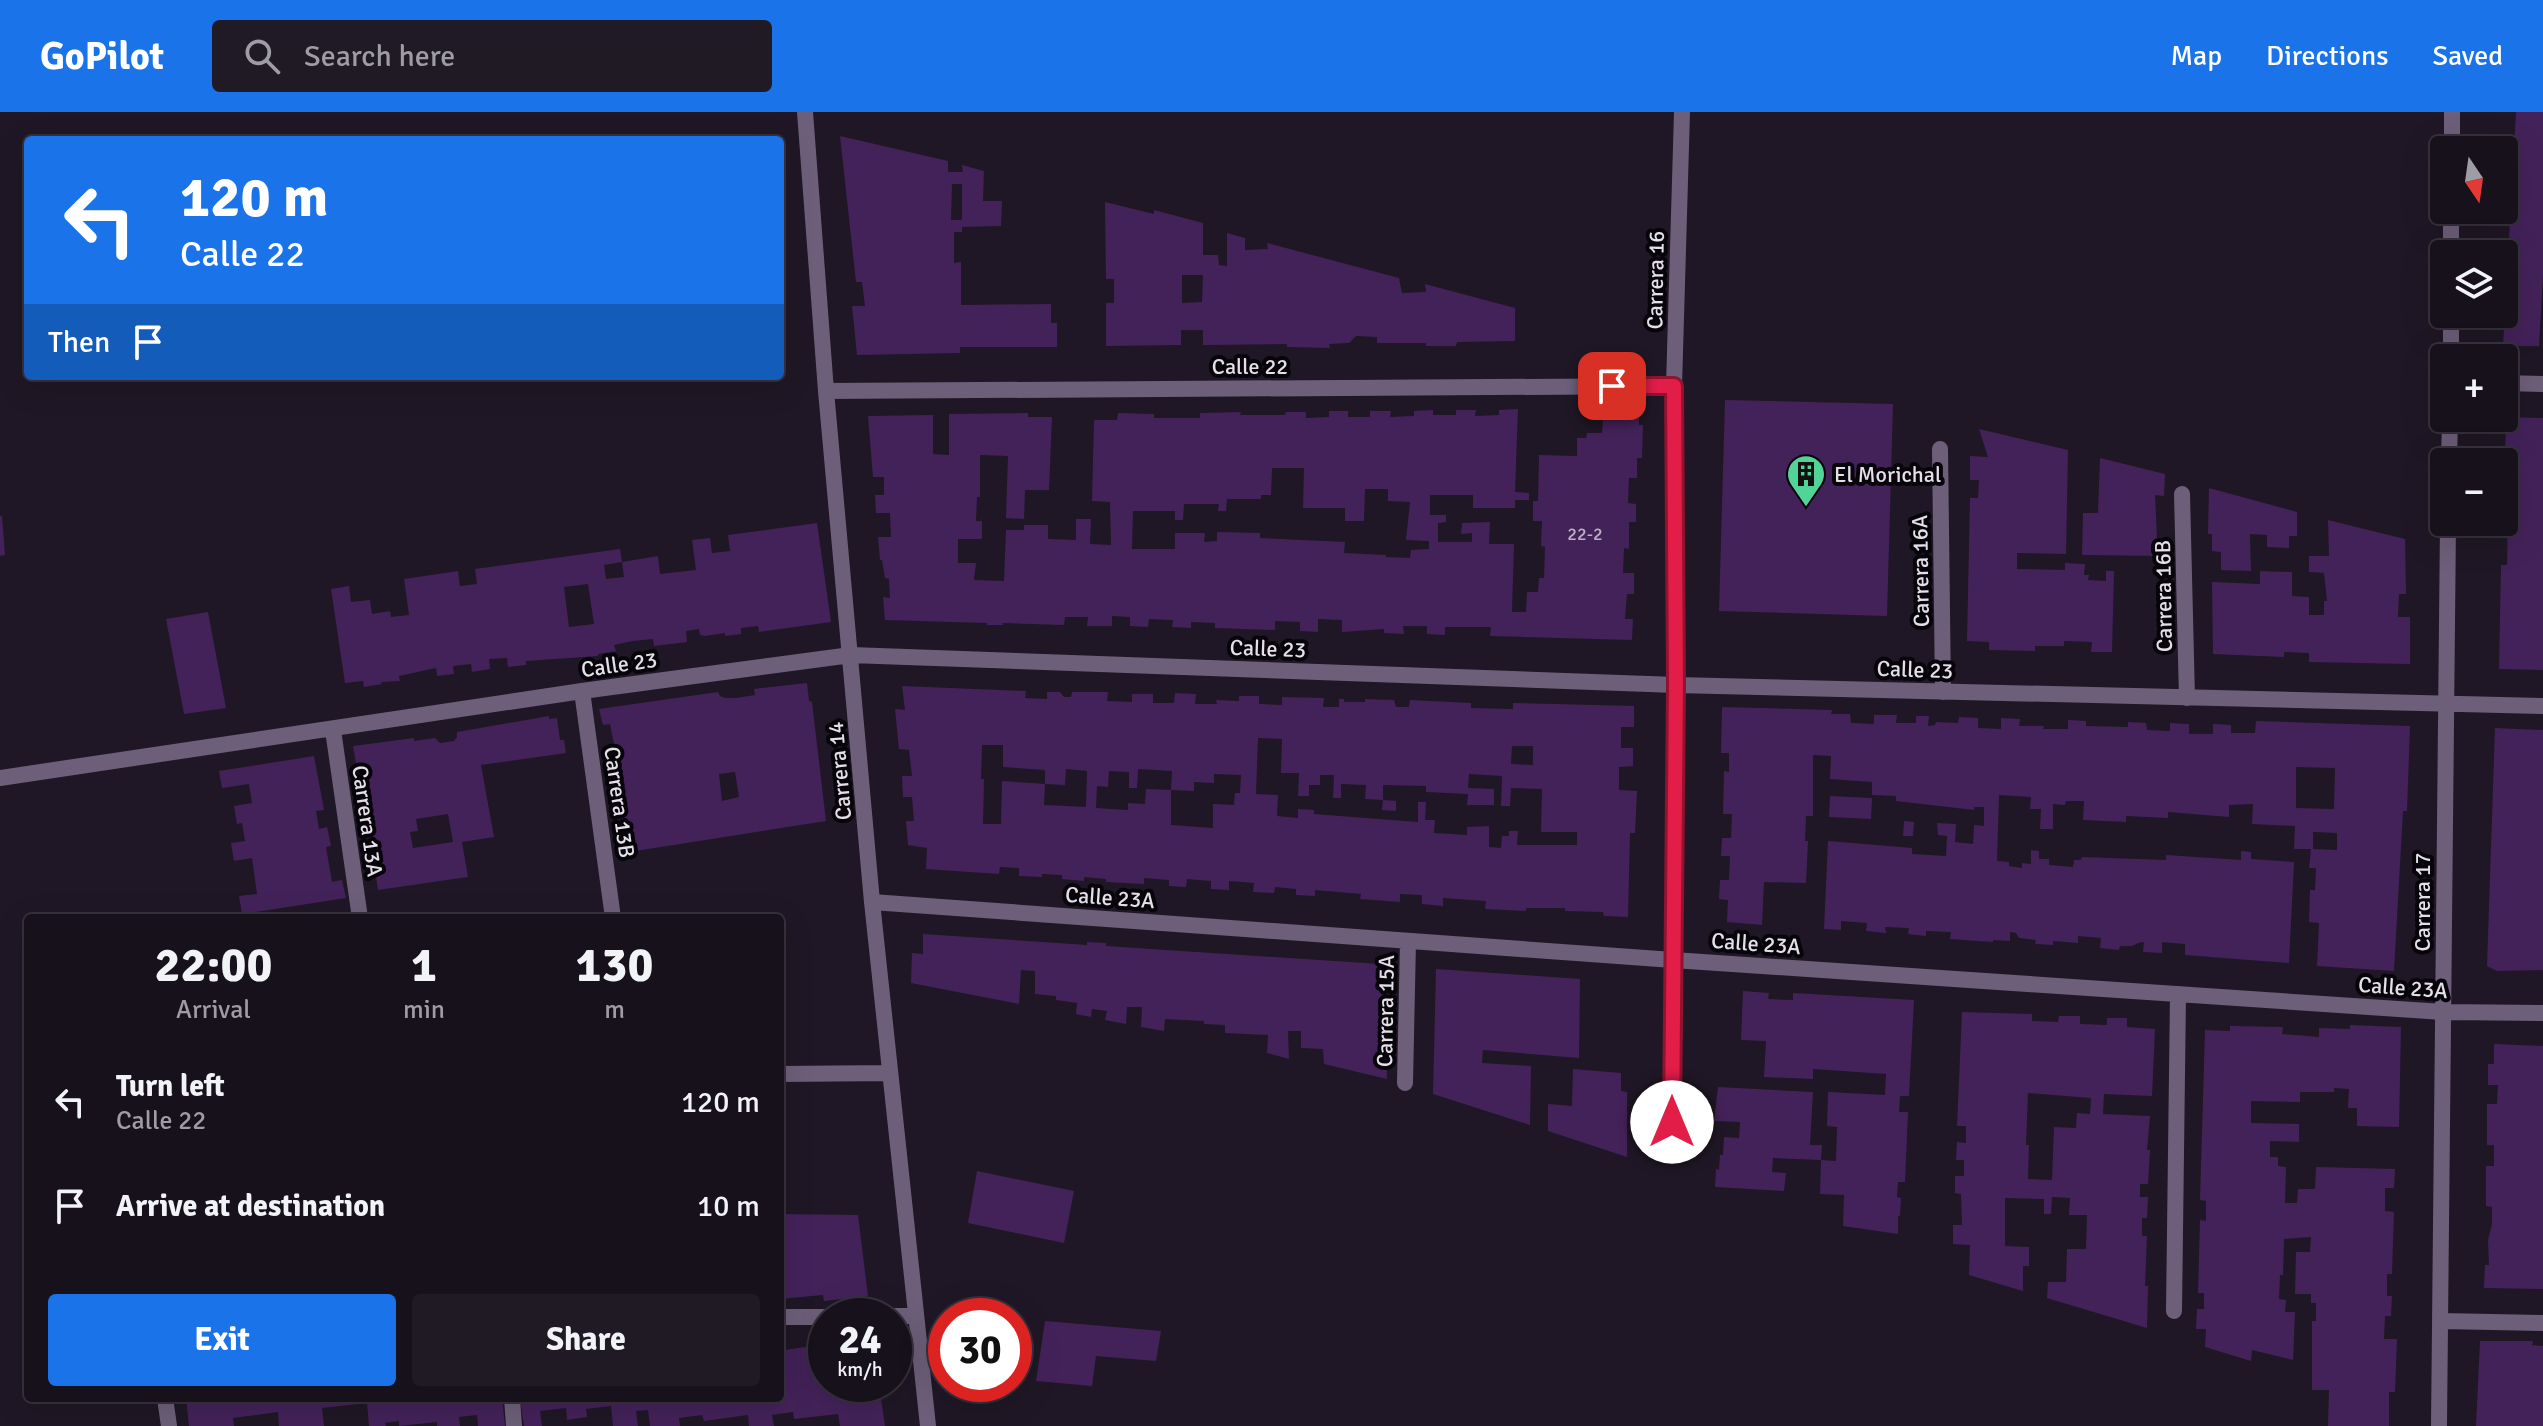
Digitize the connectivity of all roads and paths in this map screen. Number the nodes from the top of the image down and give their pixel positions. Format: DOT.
graph roads {
  1 [pos="805,112"];
  2 [pos="1682,112"];
  3 [pos="2452,112"];
  4 [pos="2452,136"];
  5 [pos="2518,383"];
  6 [pos="2543,384"];
  7 [pos="1674,386"];
  8 [pos="826,391"];
  9 [pos="1940,449"];
  10 [pos="2182,494"];
  11 [pos="2448,536"];
  12 [pos="851,655"];
  13 [pos="1676,685"];
  14 [pos="582,691"];
  15 [pos="1943,692"];
  16 [pos="2187,698"];
  17 [pos="2445,704"];
  18 [pos="2543,706"];
  19 [pos="333,730"];
  20 [pos="0,778"];
  21 [pos="872,902"];
  22 [pos="359,914"];
  23 [pos="612,914"];
  24 [pos="1408,941"];
  25 [pos="1673,960"];
  26 [pos="2178,994"];
  27 [pos="2443,1012"];
  28 [pos="2543,1013"];
  29 [pos="889,1073"];
  30 [pos="784,1074"];
  31 [pos="1405,1083"];
  32 [pos="1672,1122"];
  33 [pos="2174,1311"];
  34 [pos="915,1316"];
  35 [pos="784,1317"];
  36 [pos="808,1317"];
  37 [pos="2441,1321"];
  38 [pos="2543,1323"];
  39 [pos="166,1402"];
  40 [pos="512,1402"];
  41 [pos="169,1426"];
  42 [pos="514,1426"];
  43 [pos="928,1426"];
  44 [pos="2439,1426"];
  1 -- 8 [label="street, Carrera 14"];
  2 -- 7 [label="street, Carrera 16"];
  3 -- 4 [label="street"];
  5 -- 6 [label="street"];
  7 -- 8 [label="street, Calle 22"];
  7 -- 13 [label="street, Carrera 16"];
  8 -- 12 [label="street, Carrera 14"];
  9 -- 15 [label="street, Carrera 16A"];
  10 -- 16 [label="street, Carrera 16B"];
  11 -- 17 [label="street, Carrera 17"];
  12 -- 13 [label="street, Calle 23"];
  12 -- 14 [label="street, Calle 23"];
  12 -- 21 [label="street, Carrera 14"];
  13 -- 15 [label="street, Calle 23"];
  13 -- 25 [label="street, Carrera 16"];
  14 -- 19 [label="street, Calle 23"];
  14 -- 23 [label="street, Carrera 13B"];
  15 -- 16 [label="street, Calle 23"];
  16 -- 17 [label="street, Calle 23"];
  17 -- 18 [label="street, Calle 23"];
  17 -- 27 [label="street, Carrera 17"];
  19 -- 20 [label="street, Calle 23"];
  19 -- 22 [label="street, Carrera 13A"];
  21 -- 24 [label="street, Calle 23A"];
  21 -- 29 [label="street, Carrera 14"];
  24 -- 25 [label="street, Calle 23A"];
  24 -- 31 [label="street, Carrera 15A"];
  25 -- 26 [label="street, Calle 23A"];
  25 -- 32 [label="street, Carrera 16"];
  26 -- 27 [label="street, Calle 23A"];
  26 -- 33 [label="street"];
  27 -- 28 [label="street, Calle 23A"];
  27 -- 37 [label="street, Carrera 17"];
  29 -- 30 [label="street"];
  29 -- 34 [label="street, Carrera 14"];
  34 -- 43 [label="street, Carrera 14"];
  35 -- 36 [label="street"];
  37 -- 38 [label="street"];
  37 -- 44 [label="street, Carrera 17"];
  39 -- 41 [label="street"];
  40 -- 42 [label="street"];
}
